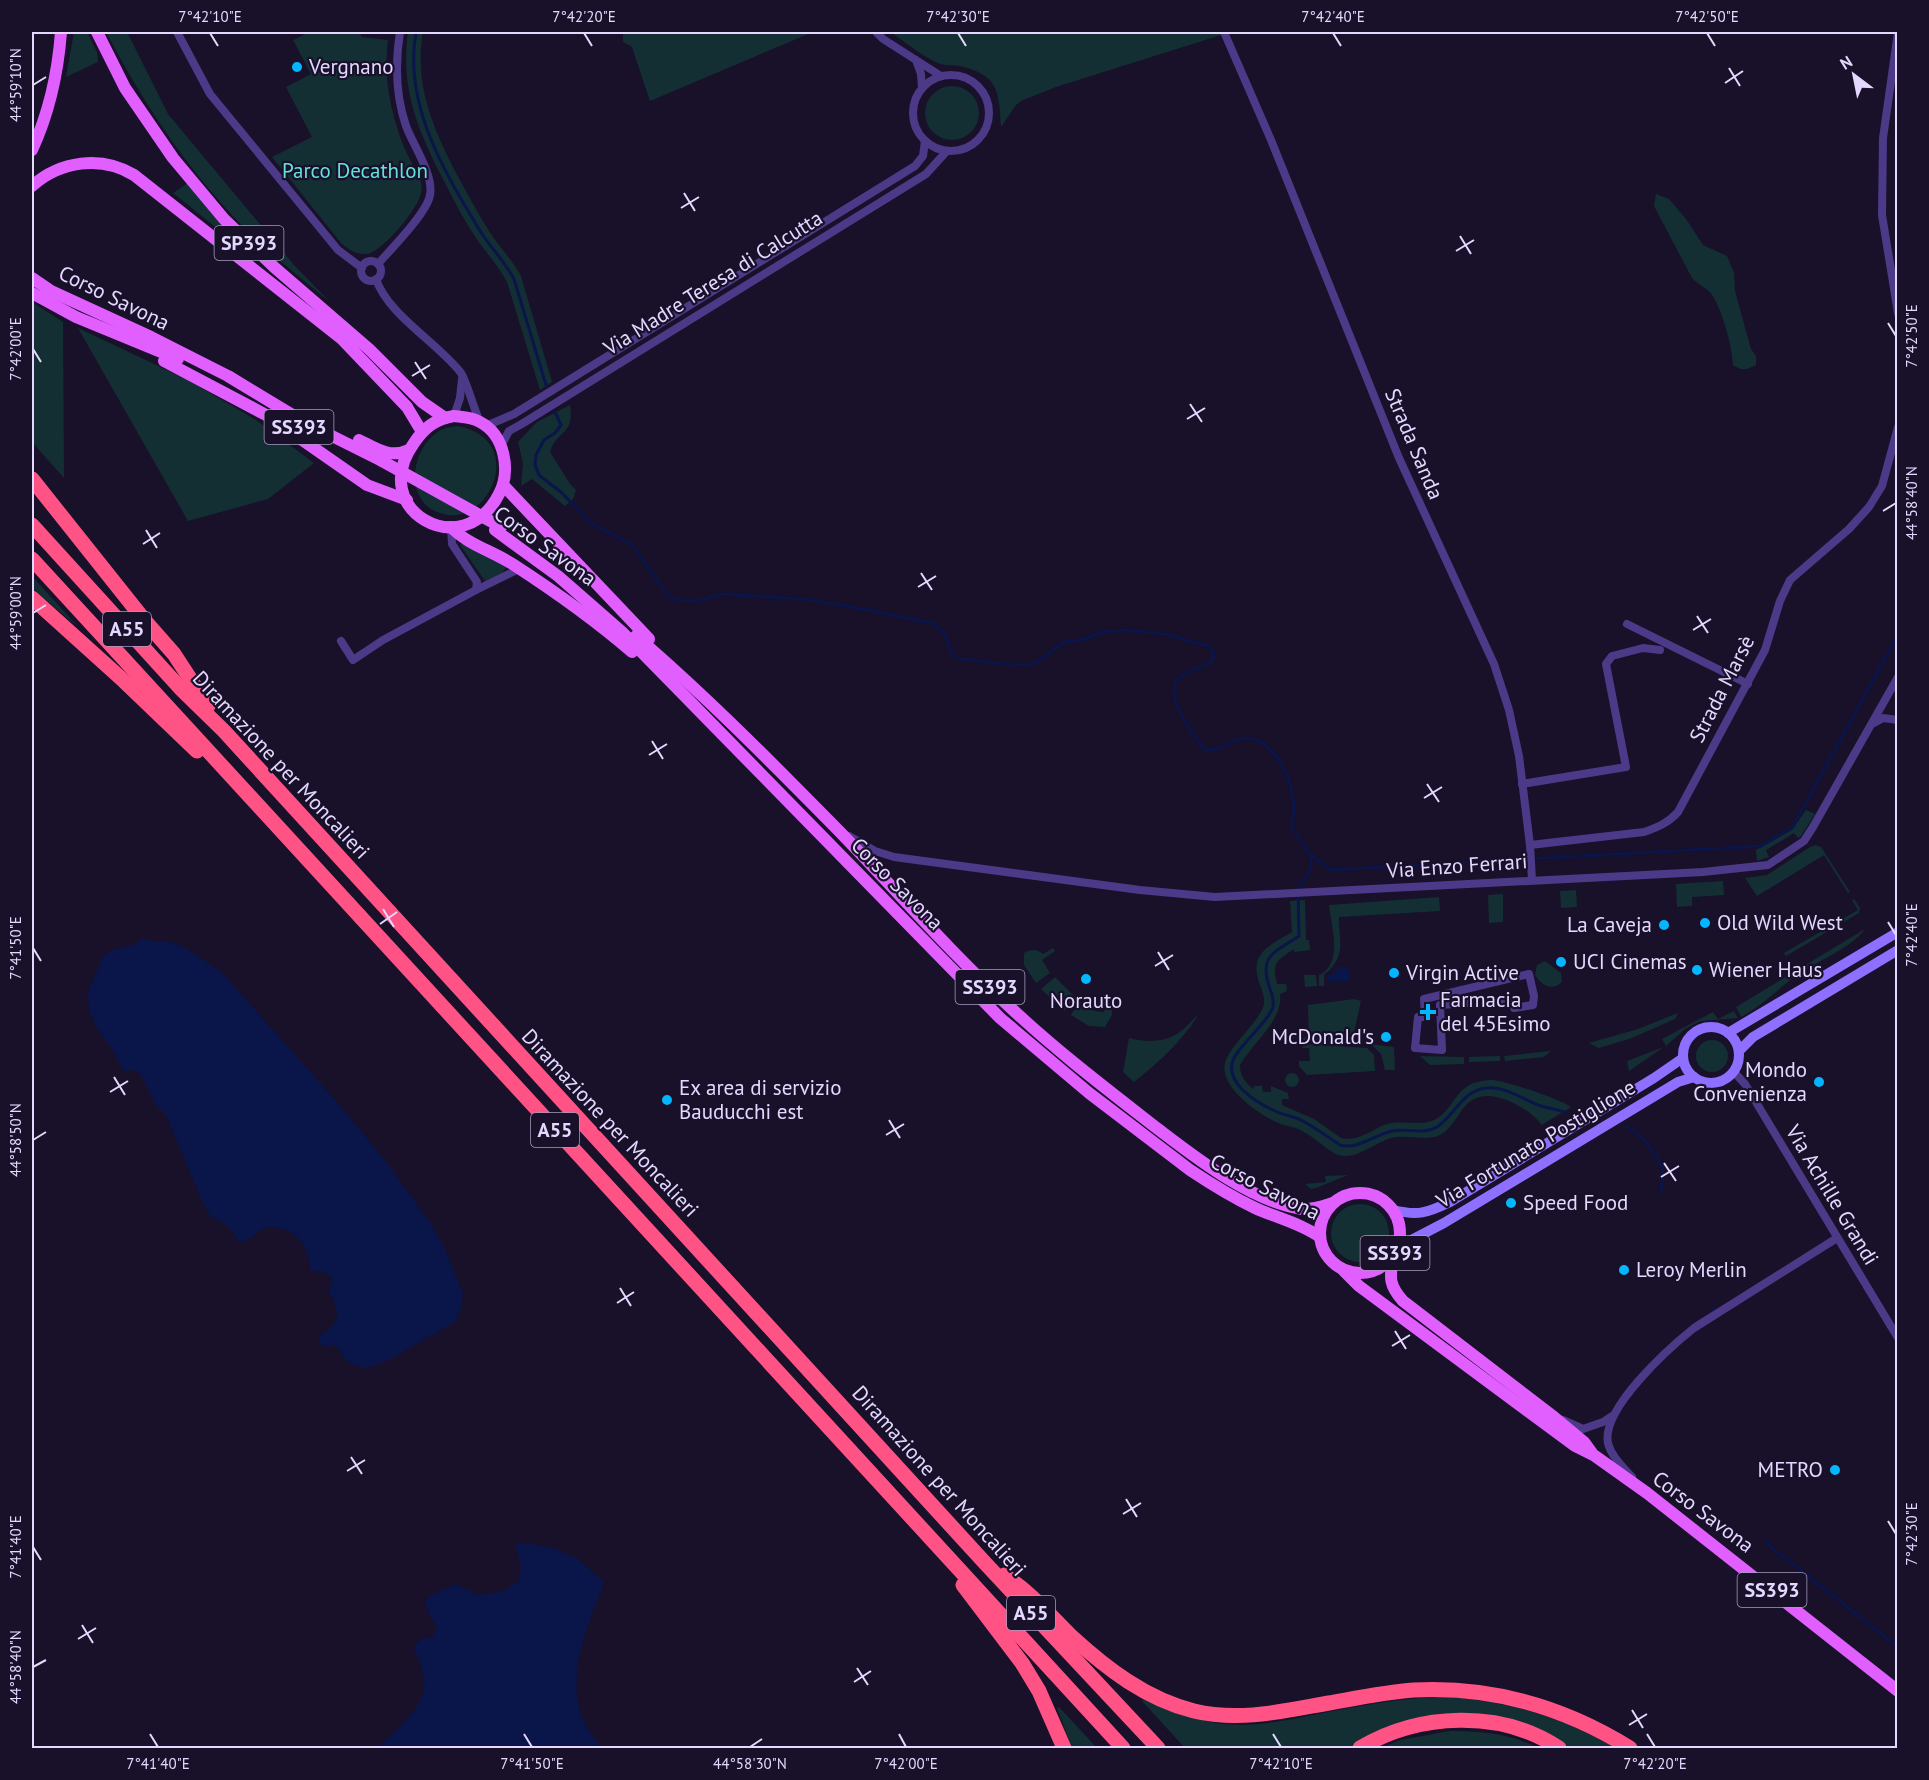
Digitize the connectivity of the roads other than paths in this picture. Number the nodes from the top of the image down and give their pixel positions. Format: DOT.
graph roads {
  1 [pos="61,32"];
  2 [pos="97,32"];
  3 [pos="177,32"];
  4 [pos="400,32"];
  5 [pos="876,32"];
  6 [pos="1224,32"];
  7 [pos="1898,33"];
  8 [pos="916,60"];
  9 [pos="941,76"];
  10 [pos="922,88"];
  11 [pos="925,141"];
  12 [pos="32,150"];
  13 [pos="946,152"];
  14 [pos="32,186"];
  15 [pos="378,264"];
  16 [pos="362,268"];
  17 [pos="32,279"];
  18 [pos="376,279"];
  19 [pos="32,293"];
  20 [pos="1898,314"];
  21 [pos="112,334"];
  22 [pos="151,337"];
  23 [pos="462,375"];
  24 [pos="449,417"];
  25 [pos="483,424"];
  26 [pos="1898,427"];
  27 [pos="422,432"];
  28 [pos="501,446"];
  29 [pos="409,450"];
  30 [pos="381,464"];
  31 [pos="32,479"];
  32 [pos="503,486"];
  33 [pos="407,501"];
  34 [pos="32,525"];
  35 [pos="451,527"];
  36 [pos="498,528"];
  37 [pos="32,559"];
  38 [pos="519,569"];
  39 [pos="476,590"];
  40 [pos="32,598"];
  41 [pos="1627,624"];
  42 [pos="341,641"];
  43 [pos="1660,650"];
  44 [pos="1898,677"];
  45 [pos="1748,684"];
  46 [pos="698,689"];
  47 [pos="689,700"];
  48 [pos="1898,720"];
  49 [pos="1873,724"];
  50 [pos="224,731"];
  51 [pos="1522,784"];
  52 [pos="266,813"];
  53 [pos="839,831"];
  54 [pos="1531,848"];
  55 [pos="1532,880"];
  56 [pos="1898,932"];
  57 [pos="1898,950"];
  58 [pos="1728,1033"];
  59 [pos="1415,1048"];
  60 [pos="1739,1051"];
  61 [pos="1683,1058"];
  62 [pos="1734,1072"];
  63 [pos="1694,1077"];
  64 [pos="1333,1203"];
  65 [pos="1393,1210"];
  66 [pos="1320,1238"];
  67 [pos="1837,1238"];
  68 [pos="1396,1251"];
  69 [pos="1344,1270"];
  70 [pos="1898,1338"];
  71 [pos="1613,1415"];
  72 [pos="1554,1417"];
  73 [pos="1595,1456"];
  74 [pos="1647,1493"];
  75 [pos="947,1557"];
  76 [pos="985,1563"];
  77 [pos="1896,1690"];
  78 [pos="1064,1749"];
  79 [pos="1123,1749"];
  80 [pos="1158,1749"];
  81 [pos="1360,1749"];
  82 [pos="1559,1749"];
  83 [pos="1630,1749"];
  1 -- 12 [label="main road"];
  2 -- 24 [label="main road, SP393"];
  3 -- 16 [label="street"];
  4 -- 15 [label="street"];
  5 -- 8 [label="street"];
  6 -- 51 [label="street, Strada Sanda"];
  7 -- 20 [label="street"];
  8 -- 9 [label="street"];
  8 -- 10 [label="street"];
  9 -- 10 [label="street"];
  9 -- 13 [label="street"];
  10 -- 11 [label="street"];
  11 -- 13 [label="street"];
  11 -- 25 [label="street, Via Madre Teresa di Calcutta"];
  13 -- 28 [label="street, Via Madre Teresa di Calcutta"];
  14 -- 27 [label="main road"];
  15 -- 16 [label="street"];
  15 -- 18 [label="street"];
  16 -- 18 [label="street"];
  17 -- 22 [label="main road, Corso Savona / SS393"];
  18 -- 23 [label="street"];
  19 -- 21 [label="main road, Corso Savona / SS393"];
  21 -- 30 [label="main road, Corso Savona / SS393"];
  21 -- 33 [label="main road"];
  22 -- 29 [label="main road"];
  22 -- 30 [label="main road, Corso Savona / SS393"];
  23 -- 24 [label="street"];
  23 -- 25 [label="street"];
  24 -- 25 [label="main road"];
  24 -- 27 [label="main road"];
  25 -- 28 [label="main road, Corso Savona"];
  26 -- 45 [label="street, Strada Marsè"];
  27 -- 29 [label="main road"];
  28 -- 32 [label="main road, Corso Savona"];
  29 -- 33 [label="main road"];
  30 -- 36 [label="main road, Corso Savona / SS393, bridge"];
  31 -- 50 [label="highway"];
  32 -- 35 [label="main road, Corso Savona"];
  32 -- 46 [label="main road"];
  33 -- 35 [label="main road, Corso Savona"];
  34 -- 50 [label="highway, Diramazione per Moncalieri / A55"];
  35 -- 38 [label="main road"];
  35 -- 39 [label="street"];
  36 -- 46 [label="main road, Corso Savona / SS393"];
  36 -- 47 [label="main road, Corso Savona / SS393"];
  37 -- 52 [label="highway, Diramazione per Moncalieri / A55"];
  38 -- 39 [label="street"];
  38 -- 47 [label="main road"];
  39 -- 42 [label="street"];
  40 -- 52 [label="highway"];
  41 -- 45 [label="street"];
  43 -- 51 [label="street"];
  44 -- 49 [label="street, Via Enzo Ferrari"];
  45 -- 54 [label="street, Strada Marsè"];
  46 -- 53 [label="main road, Corso Savona / SS393"];
  47 -- 66 [label="main road, Corso Savona / SS393"];
  48 -- 49 [label="street"];
  49 -- 55 [label="street, Via Enzo Ferrari"];
  50 -- 76 [label="highway, Diramazione per Moncalieri / A55"];
  51 -- 54 [label="street, Strada Sanda"];
  52 -- 75 [label="highway, Diramazione per Moncalieri / A55"];
  53 -- 55 [label="street, Via Enzo Ferrari"];
  53 -- 64 [label="main road, Corso Savona / SS393"];
  54 -- 55 [label="street, Strada Sanda"];
  56 -- 58 [label="street"];
  57 -- 60 [label="street"];
  58 -- 60 [label="street"];
  58 -- 61 [label="street"];
  59 -- 59 [label="street"];
  60 -- 62 [label="street"];
  61 -- 63 [label="street"];
  61 -- 65 [label="street, Via Fortunato Postiglione"];
  62 -- 63 [label="street"];
  62 -- 67 [label="street, Via Achille Grandi"];
  63 -- 68 [label="street, Via Fortunato Postiglione"];
  64 -- 65 [label="main road, Corso Savona / SS393"];
  64 -- 66 [label="main road, Corso Savona"];
  65 -- 68 [label="main road, Corso Savona / SS393"];
  66 -- 69 [label="main road, Corso Savona / SS393"];
  67 -- 70 [label="street, Via Achille Grandi"];
  67 -- 71 [label="street"];
  68 -- 69 [label="main road, SS393"];
  68 -- 72 [label="main road, Corso Savona / SS393"];
  69 -- 73 [label="main road, Corso Savona / SS393"];
  71 -- 72 [label="street"];
  71 -- 74 [label="street"];
  72 -- 73 [label="main road, Corso Savona / SS393"];
  73 -- 74 [label="main road, Corso Savona / SS393"];
  74 -- 77 [label="main road, Corso Savona / SS393"];
  75 -- 78 [label="highway"];
  75 -- 79 [label="highway, Diramazione per Moncalieri / A55"];
  76 -- 80 [label="highway, Diramazione per Moncalieri / A55"];
  76 -- 83 [label="highway"];
  81 -- 82 [label="highway"];
}
